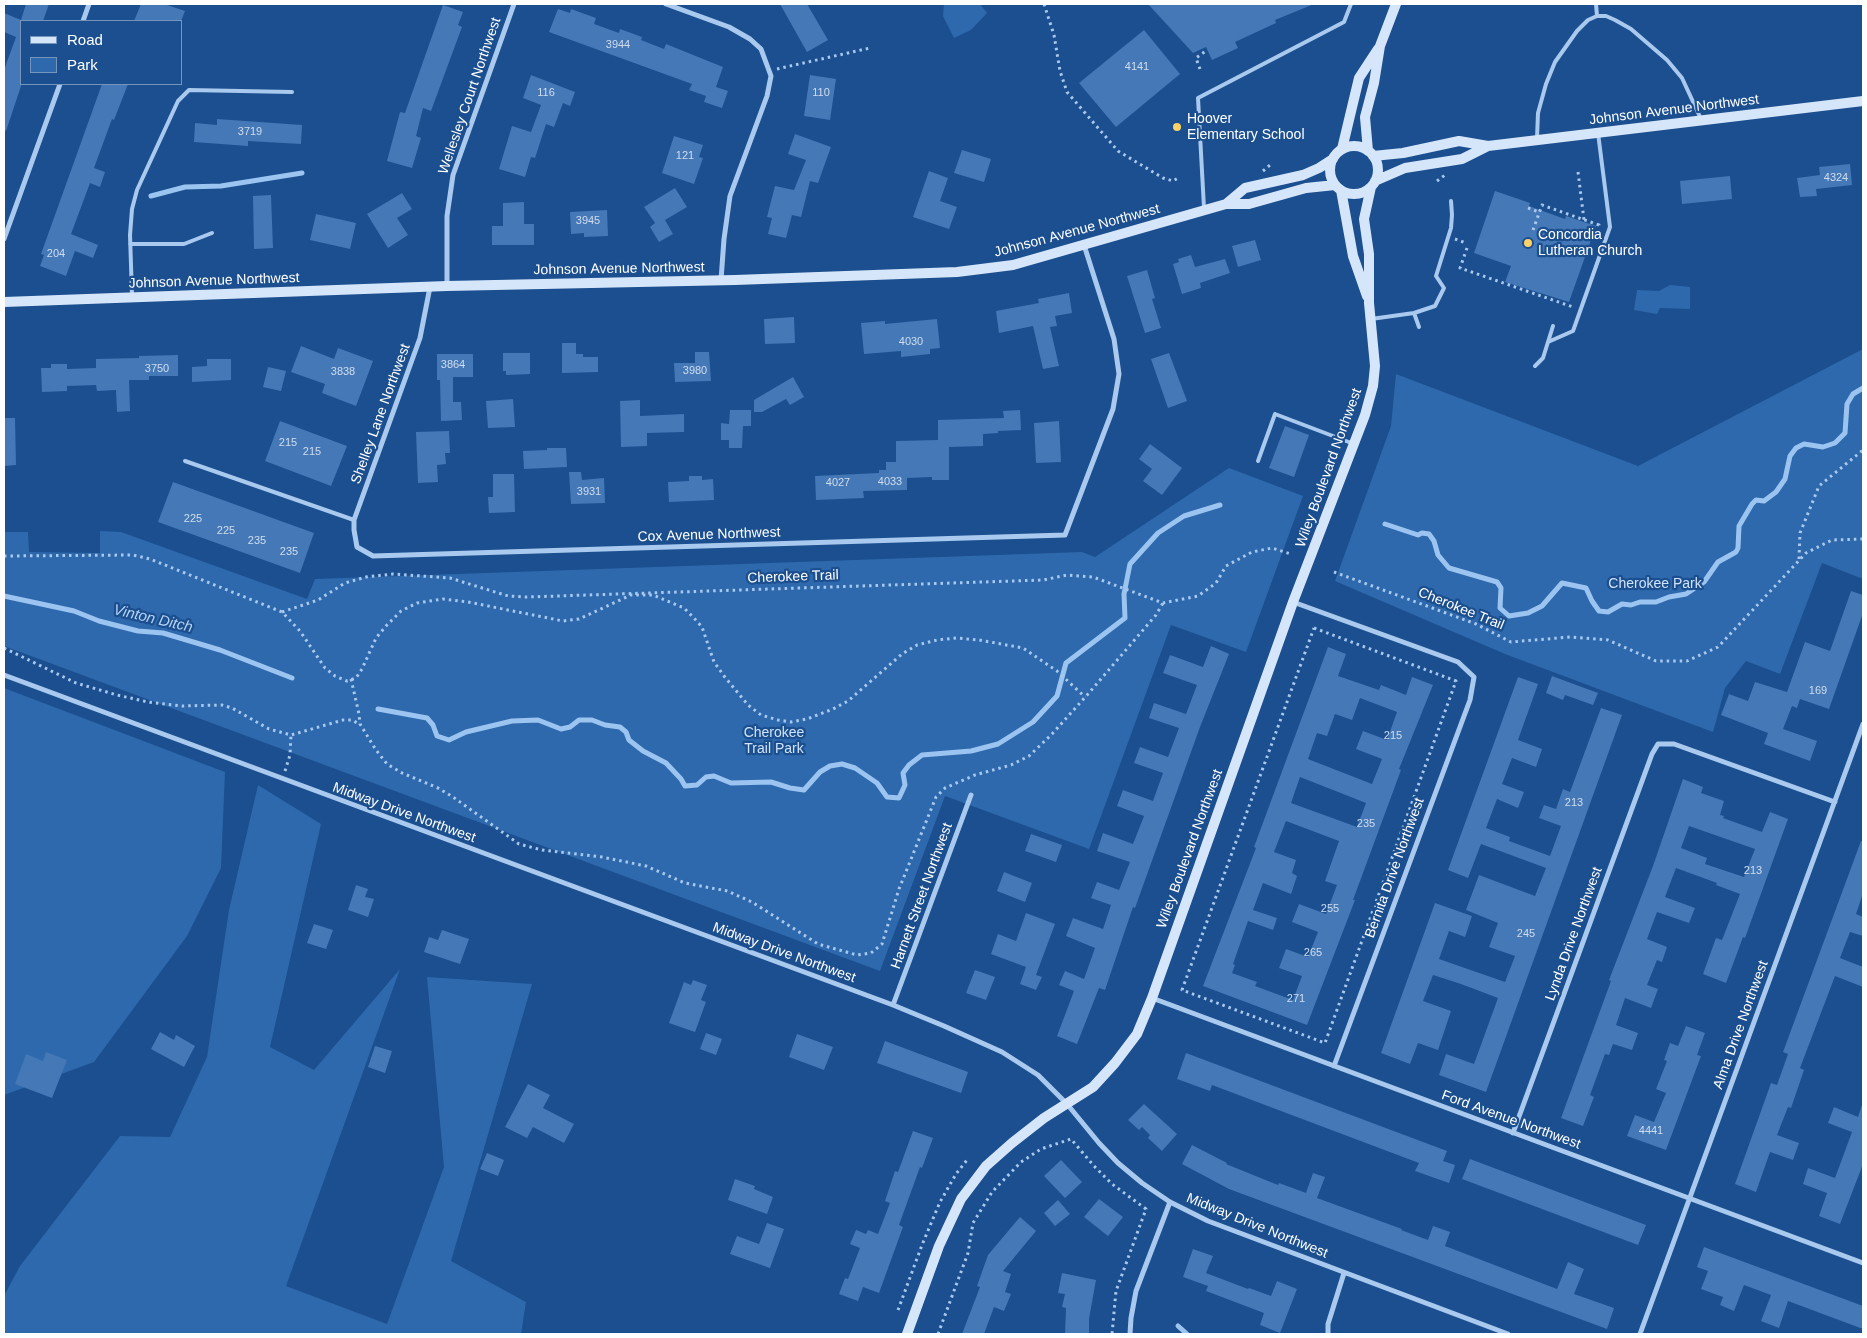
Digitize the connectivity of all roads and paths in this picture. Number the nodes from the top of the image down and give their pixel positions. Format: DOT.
graph roads {
  1 [pos="89,4"];
  2 [pos="514,4"];
  3 [pos="666,4"];
  4 [pos="1044,4"];
  5 [pos="1351,4"];
  6 [pos="1396,4"];
  7 [pos="1596,4"];
  8 [pos="1597,16"];
  9 [pos="83,20"];
  10 [pos="1380,46"];
  11 [pos="870,48"];
  12 [pos="1207,50"];
  13 [pos="1200,69"];
  14 [pos="769,70"];
  15 [pos="60,85"];
  16 [pos="292,92"];
  17 [pos="1863,101"];
  18 [pos="1702,121"];
  19 [pos="1598,133"];
  20 [pos="1536,141"];
  21 [pos="1488,146"];
  22 [pos="1342,149"];
  23 [pos="1370,153"];
  24 [pos="1333,159"];
  25 [pos="1578,172"];
  26 [pos="1178,178"];
  27 [pos="1373,184"];
  28 [pos="1338,187"];
  29 [pos="1451,201"];
  30 [pos="1226,204"];
  31 [pos="1528,208"];
  32 [pos="1204,211"];
  33 [pos="1539,212"];
  34 [pos="1584,220"];
  35 [pos="1533,230"];
  36 [pos="212,234"];
  37 [pos="1596,234"];
  38 [pos="1453,238"];
  39 [pos="4,239"];
  40 [pos="1466,243"];
  41 [pos="130,244"];
  42 [pos="1084,245"];
  43 [pos="1467,248"];
  44 [pos="721,280"];
  45 [pos="447,286"];
  46 [pos="430,287"];
  47 [pos="132,298"];
  48 [pos="4,302"];
  49 [pos="1369,303"];
  50 [pos="1576,308"];
  51 [pos="1414,313"];
  52 [pos="1371,319"];
  53 [pos="1553,326"];
  54 [pos="1420,327"];
  55 [pos="1548,342"];
  56 [pos="1535,366"];
  57 [pos="1354,444"];
  58 [pos="1863,450"];
  59 [pos="1258,460"];
  60 [pos="186,461"];
  61 [pos="354,520"];
  62 [pos="1863,539"];
  63 [pos="357,547"];
  64 [pos="1291,554"];
  65 [pos="4,556"];
  66 [pos="1799,560"];
  67 [pos="1334,572"];
  68 [pos="1293,602"];
  69 [pos="1163,603"];
  70 [pos="282,612"];
  71 [pos="4,648"];
  72 [pos="4,675"];
  73 [pos="351,679"];
  74 [pos="1085,697"];
  75 [pos="360,724"];
  76 [pos="1863,724"];
  77 [pos="291,735"];
  78 [pos="282,779"];
  79 [pos="971,796"];
  80 [pos="1835,802"];
  81 [pos="1182,990"];
  82 [pos="1152,998"];
  83 [pos="893,1005"];
  84 [pos="1334,1066"];
  85 [pos="1067,1104"];
  86 [pos="1513,1133"];
  87 [pos="967,1160"];
  88 [pos="1690,1199"];
  89 [pos="1170,1202"];
  90 [pos="1863,1263"];
  91 [pos="1344,1272"];
  92 [pos="898,1310"];
  93 [pos="907,1334"];
  94 [pos="938,1334"];
  95 [pos="1112,1334"];
  96 [pos="1130,1334"];
  97 [pos="1328,1334"];
  98 [pos="1508,1334"];
  99 [pos="1640,1334"];
  1 -- 9 [label="street"];
  2 -- 45 [label="street, Wellesley Court Northwest"];
  3 -- 14 [label="street"];
  4 -- 26 [label="path"];
  5 -- 32 [label="lane"];
  6 -- 10 [label="street"];
  7 -- 8 [label="lane"];
  8 -- 18 [label="lane"];
  8 -- 20 [label="lane"];
  10 -- 22 [label="street"];
  10 -- 23 [label="street"];
  11 -- 14 [label="path"];
  12 -- 13 [label="path"];
  14 -- 44 [label="street"];
  15 -- 39 [label="street"];
  16 -- 41 [label="lane"];
  17 -- 18 [label="street, Johnson Avenue Northwest"];
  18 -- 19 [label="street, Johnson Avenue Northwest"];
  19 -- 20 [label="street, Johnson Avenue Northwest"];
  19 -- 55 [label="lane"];
  20 -- 21 [label="street, Johnson Avenue Northwest"];
  21 -- 23 [label="street, Johnson Avenue Northwest"];
  21 -- 27 [label="street, Johnson Avenue Northwest"];
  22 -- 23 [label="street"];
  22 -- 24 [label="street"];
  23 -- 27 [label="street"];
  24 -- 28 [label="street"];
  24 -- 30 [label="street, Johnson Avenue Northwest"];
  25 -- 34 [label="path"];
  27 -- 28 [label="street"];
  27 -- 49 [label="street, Wiley Boulevard Northwest"];
  28 -- 30 [label="street, Johnson Avenue Northwest"];
  28 -- 49 [label="street, Wiley Boulevard Northwest"];
  29 -- 51 [label="lane"];
  30 -- 32 [label="street, Johnson Avenue Northwest"];
  31 -- 33 [label="path"];
  32 -- 42 [label="street, Johnson Avenue Northwest"];
  33 -- 34 [label="path"];
  33 -- 35 [label="path"];
  34 -- 37 [label="path"];
  36 -- 41 [label="lane"];
  38 -- 40 [label="path"];
  41 -- 47 [label="lane"];
  42 -- 44 [label="street, Johnson Avenue Northwest"];
  42 -- 63 [label="street, Cox Avenue Northwest"];
  43 -- 50 [label="path"];
  44 -- 45 [label="street, Johnson Avenue Northwest"];
  45 -- 46 [label="street, Johnson Avenue Northwest"];
  46 -- 47 [label="street, Johnson Avenue Northwest"];
  46 -- 61 [label="street, Shelley Lane Northwest"];
  47 -- 48 [label="street, Johnson Avenue Northwest"];
  49 -- 52 [label="street, Wiley Boulevard Northwest"];
  51 -- 52 [label="lane"];
  51 -- 54 [label="lane"];
  52 -- 57 [label="street, Wiley Boulevard Northwest"];
  53 -- 55 [label="lane"];
  55 -- 56 [label="lane"];
  57 -- 59 [label="lane"];
  57 -- 68 [label="street, Wiley Boulevard Northwest"];
  58 -- 66 [label="path"];
  60 -- 61 [label="lane"];
  61 -- 63 [label="street, Shelley Lane Northwest"];
  62 -- 66 [label="path, Cherokee Trail"];
  64 -- 69 [label="path"];
  65 -- 70 [label="path"];
  66 -- 67 [label="path, Cherokee Trail"];
  68 -- 82 [label="street, Wiley Boulevard Northwest"];
  68 -- 84 [label="street, Bernita Drive Northwest"];
  69 -- 70 [label="path, Cherokee Trail"];
  69 -- 74 [label="path"];
  70 -- 73 [label="path"];
  71 -- 77 [label="path"];
  72 -- 78 [label="street, Midway Drive Northwest"];
  73 -- 74 [label="path"];
  73 -- 75 [label="path"];
  74 -- 75 [label="path"];
  75 -- 77 [label="path"];
  76 -- 80 [label="street, Alma Drive Northwest"];
  77 -- 78 [label="path"];
  78 -- 83 [label="street, Midway Drive Northwest"];
  79 -- 83 [label="street, Harnett Street Northwest"];
  80 -- 86 [label="street, Lynda Drive Northwest"];
  80 -- 88 [label="street, Alma Drive Northwest"];
  81 -- 81 [label="path"];
  82 -- 84 [label="street, Ford Avenue Northwest"];
  82 -- 85 [label="street, Wiley Boulevard Northwest"];
  83 -- 85 [label="street, Midway Drive Northwest"];
  84 -- 86 [label="street, Ford Avenue Northwest"];
  85 -- 89 [label="street, Midway Drive Northwest"];
  85 -- 93 [label="street, Wiley Boulevard Northwest"];
  86 -- 88 [label="street, Ford Avenue Northwest"];
  87 -- 92 [label="path"];
  88 -- 90 [label="street, Ford Avenue Northwest"];
  88 -- 99 [label="street, Alma Drive Northwest"];
  89 -- 91 [label="street, Midway Drive Northwest"];
  89 -- 96 [label="street"];
  91 -- 97 [label="street"];
  91 -- 98 [label="street, Midway Drive Northwest"];
  94 -- 95 [label="path"];
}
